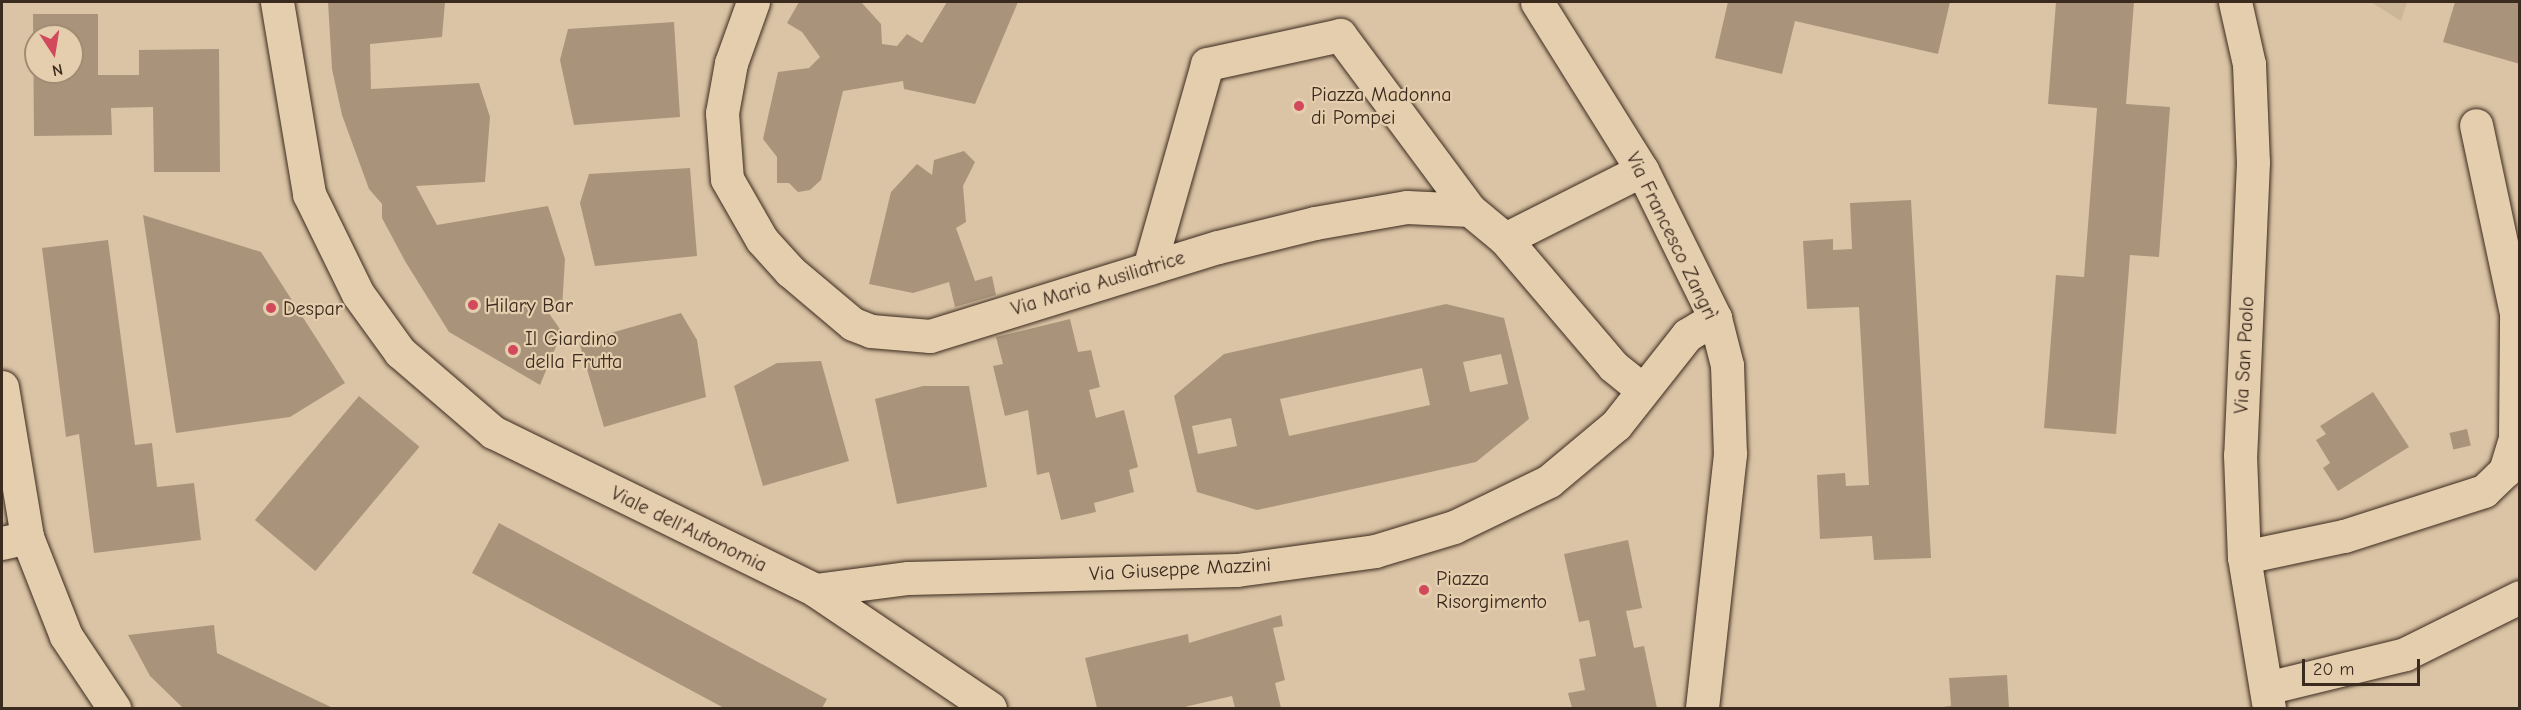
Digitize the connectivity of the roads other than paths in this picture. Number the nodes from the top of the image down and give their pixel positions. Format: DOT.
graph roads {
  1 [pos="277,2"];
  2 [pos="753,2"];
  3 [pos="1537,2"];
  4 [pos="2235,2"];
  5 [pos="2476,125"];
  6 [pos="1642,170"];
  7 [pos="1470,210"];
  8 [pos="1505,239"];
  9 [pos="1149,268"];
  10 [pos="1715,318"];
  11 [pos="2,387"];
  12 [pos="1643,390"];
  13 [pos="14,540"];
  14 [pos="2244,557"];
  15 [pos="815,590"];
  16 [pos="2520,597"];
  17 [pos="2268,698"];
  18 [pos="114,708"];
  19 [pos="990,708"];
  20 [pos="1702,708"];
  1 -- 15 [label="street, Viale dell'Autonomia"];
  2 -- 9 [label="street, Via Maria Ausiliatrice"];
  3 -- 6 [label="street, Via Francesco Zangrì"];
  4 -- 14 [label="street, Via San Paolo"];
  5 -- 14 [label="street"];
  6 -- 8 [label="street"];
  6 -- 10 [label="street, Via Francesco Zangrì"];
  7 -- 8 [label="street"];
  7 -- 9 [label="street, Via Maria Ausiliatrice"];
  7 -- 9 [label="street"];
  8 -- 12 [label="street"];
  10 -- 12 [label="street, Via Giuseppe Mazzini"];
  10 -- 20 [label="street, Via Francesco Zangrì"];
  11 -- 13 [label="street"];
  12 -- 15 [label="street, Via Giuseppe Mazzini"];
  13 -- 18 [label="street"];
  14 -- 17 [label="street, Via San Paolo"];
  15 -- 19 [label="street, Viale dell'Autonomia"];
  16 -- 17 [label="street"];
}
